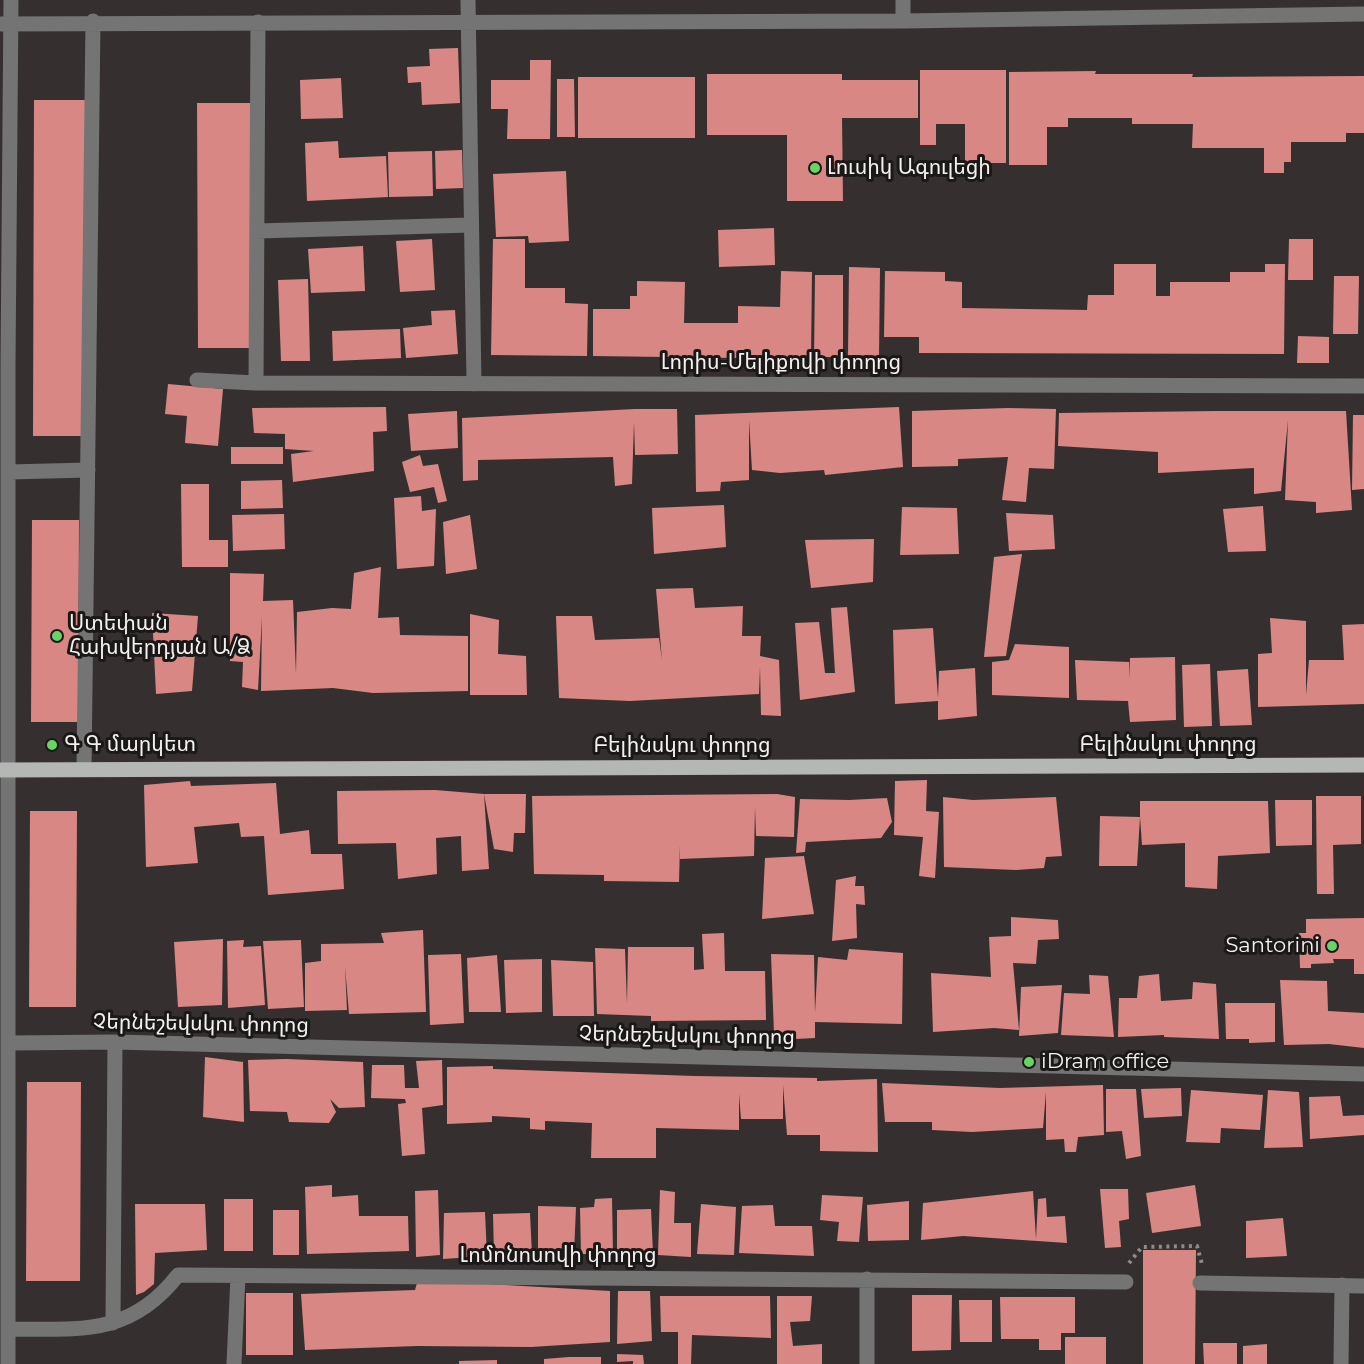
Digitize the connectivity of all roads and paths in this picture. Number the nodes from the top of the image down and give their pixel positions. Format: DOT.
graph roads {
  1 [pos="11,0"];
  2 [pos="468,0"];
  3 [pos="903,0"];
  4 [pos="1364,14"];
  5 [pos="93,21"];
  6 [pos="468,21"];
  7 [pos="903,21"];
  8 [pos="258,22"];
  9 [pos="6,24"];
  10 [pos="471,225"];
  11 [pos="257,231"];
  12 [pos="197,380"];
  13 [pos="256,383"];
  14 [pos="474,384"];
  15 [pos="1364,386"];
  16 [pos="88,470"];
  17 [pos="9,472"];
  18 [pos="1364,765"];
  19 [pos="84,769"];
  20 [pos="4,770"];
  21 [pos="8,1042"];
  22 [pos="115,1042"];
  23 [pos="1364,1074"];
  24 [pos="238,1276"];
  25 [pos="867,1279"];
  26 [pos="1120,1282"];
  27 [pos="1204,1283"];
  28 [pos="1342,1285"];
  29 [pos="1364,1286"];
  30 [pos="113,1323"];
  31 [pos="8,1329"];
  32 [pos="8,1364"];
  33 [pos="234,1364"];
  34 [pos="867,1364"];
  35 [pos="1341,1364"];
  1 -- 9 [label="street"];
  2 -- 6 [label="street"];
  3 -- 7 [label="street"];
  4 -- 7 [label="street"];
  5 -- 8 [label="street"];
  5 -- 9 [label="street"];
  5 -- 16 [label="street"];
  6 -- 7 [label="street"];
  6 -- 8 [label="street"];
  6 -- 10 [label="street"];
  8 -- 11 [label="street"];
  9 -- 17 [label="street"];
  10 -- 11 [label="street"];
  10 -- 14 [label="street"];
  11 -- 13 [label="street"];
  12 -- 13 [label="street, Լորիս-Մելիքովի փողոց"];
  13 -- 14 [label="street, Լորիս-Մելիքովի փողոց"];
  14 -- 15 [label="street, Լորիս-Մելիքովի փողոց"];
  16 -- 17 [label="street"];
  16 -- 19 [label="street"];
  17 -- 20 [label="street"];
  18 -- 19 [label="main road, Բելինսկու փողոց"];
  19 -- 20 [label="main road, Բելինսկու փողոց"];
  20 -- 21 [label="street"];
  21 -- 22 [label="street, Չերնեշեվսկու փողոց"];
  21 -- 31 [label="street"];
  22 -- 23 [label="street, Չերնեշեվսկու փողոց"];
  22 -- 30 [label="street"];
  24 -- 25 [label="street, Լոմոնոսովի փողոց"];
  24 -- 30 [label="street, Լոմոնոսովի փողոց"];
  24 -- 33 [label="street"];
  25 -- 26 [label="street, Լոմոնոսովի փողոց"];
  25 -- 34 [label="street"];
  26 -- 27 [label="path"];
  27 -- 28 [label="street"];
  28 -- 29 [label="street"];
  28 -- 35 [label="street"];
  30 -- 31 [label="street, Լոմոնոսովի փողոց"];
  31 -- 32 [label="street"];
}
